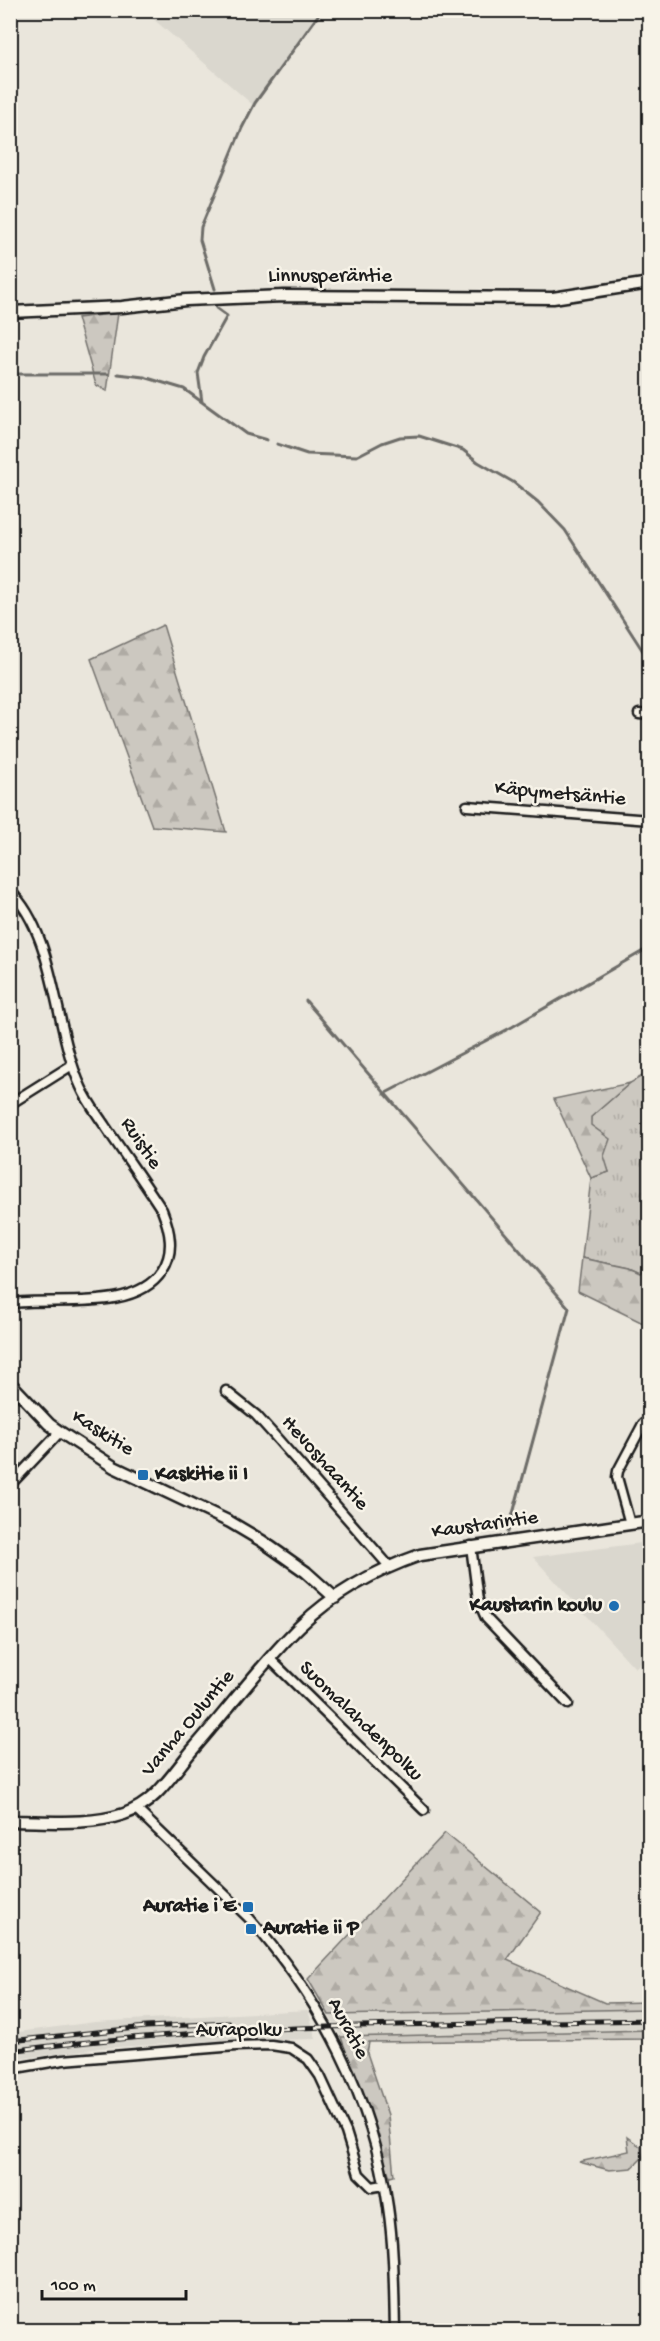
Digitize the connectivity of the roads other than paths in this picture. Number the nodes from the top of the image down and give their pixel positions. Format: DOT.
graph roads {
  1 [pos="650,283"];
  2 [pos="10,312"];
  3 [pos="639,714"];
  4 [pos="650,715"];
  5 [pos="467,806"];
  6 [pos="650,820"];
  7 [pos="10,891"];
  8 [pos="72,1065"];
  9 [pos="10,1104"];
  10 [pos="10,1304"];
  11 [pos="10,1383"];
  12 [pos="225,1391"];
  13 [pos="643,1424"];
  14 [pos="60,1432"];
  15 [pos="10,1485"];
  16 [pos="650,1521"];
  17 [pos="630,1524"];
  18 [pos="471,1546"];
  19 [pos="389,1566"];
  20 [pos="335,1598"];
  21 [pos="270,1659"];
  22 [pos="568,1704"];
  23 [pos="136,1809"];
  24 [pos="424,1810"];
  25 [pos="10,1821"];
  26 [pos="10,2069"];
  27 [pos="384,2185"];
  28 [pos="395,2331"];
  1 -- 2 [label="street, Linnusperäntie"];
  3 -- 4 [label="street"];
  5 -- 6 [label="street, Käpymetsäntie"];
  7 -- 8 [label="street, Ruistie"];
  8 -- 9 [label="street"];
  8 -- 10 [label="street, Ruistie"];
  11 -- 14 [label="street, Kaskitie"];
  12 -- 19 [label="street, Hevoshaantie"];
  13 -- 17 [label="street"];
  14 -- 15 [label="street"];
  14 -- 20 [label="street, Kaskitie"];
  16 -- 17 [label="street, Kaustarintie"];
  17 -- 18 [label="street, Kaustarintie"];
  18 -- 19 [label="street, Kaustarintie"];
  18 -- 22 [label="street"];
  19 -- 20 [label="street, Kaustarintie"];
  20 -- 21 [label="street, Vanha Ouluntie"];
  21 -- 23 [label="street, Vanha Ouluntie"];
  21 -- 24 [label="street, Suomalahdenpolku"];
  23 -- 25 [label="street, Vanha Ouluntie"];
  23 -- 27 [label="street, Auratie"];
  26 -- 27 [label="street, Aurapolku"];
  27 -- 28 [label="street, Auratie"];
}
